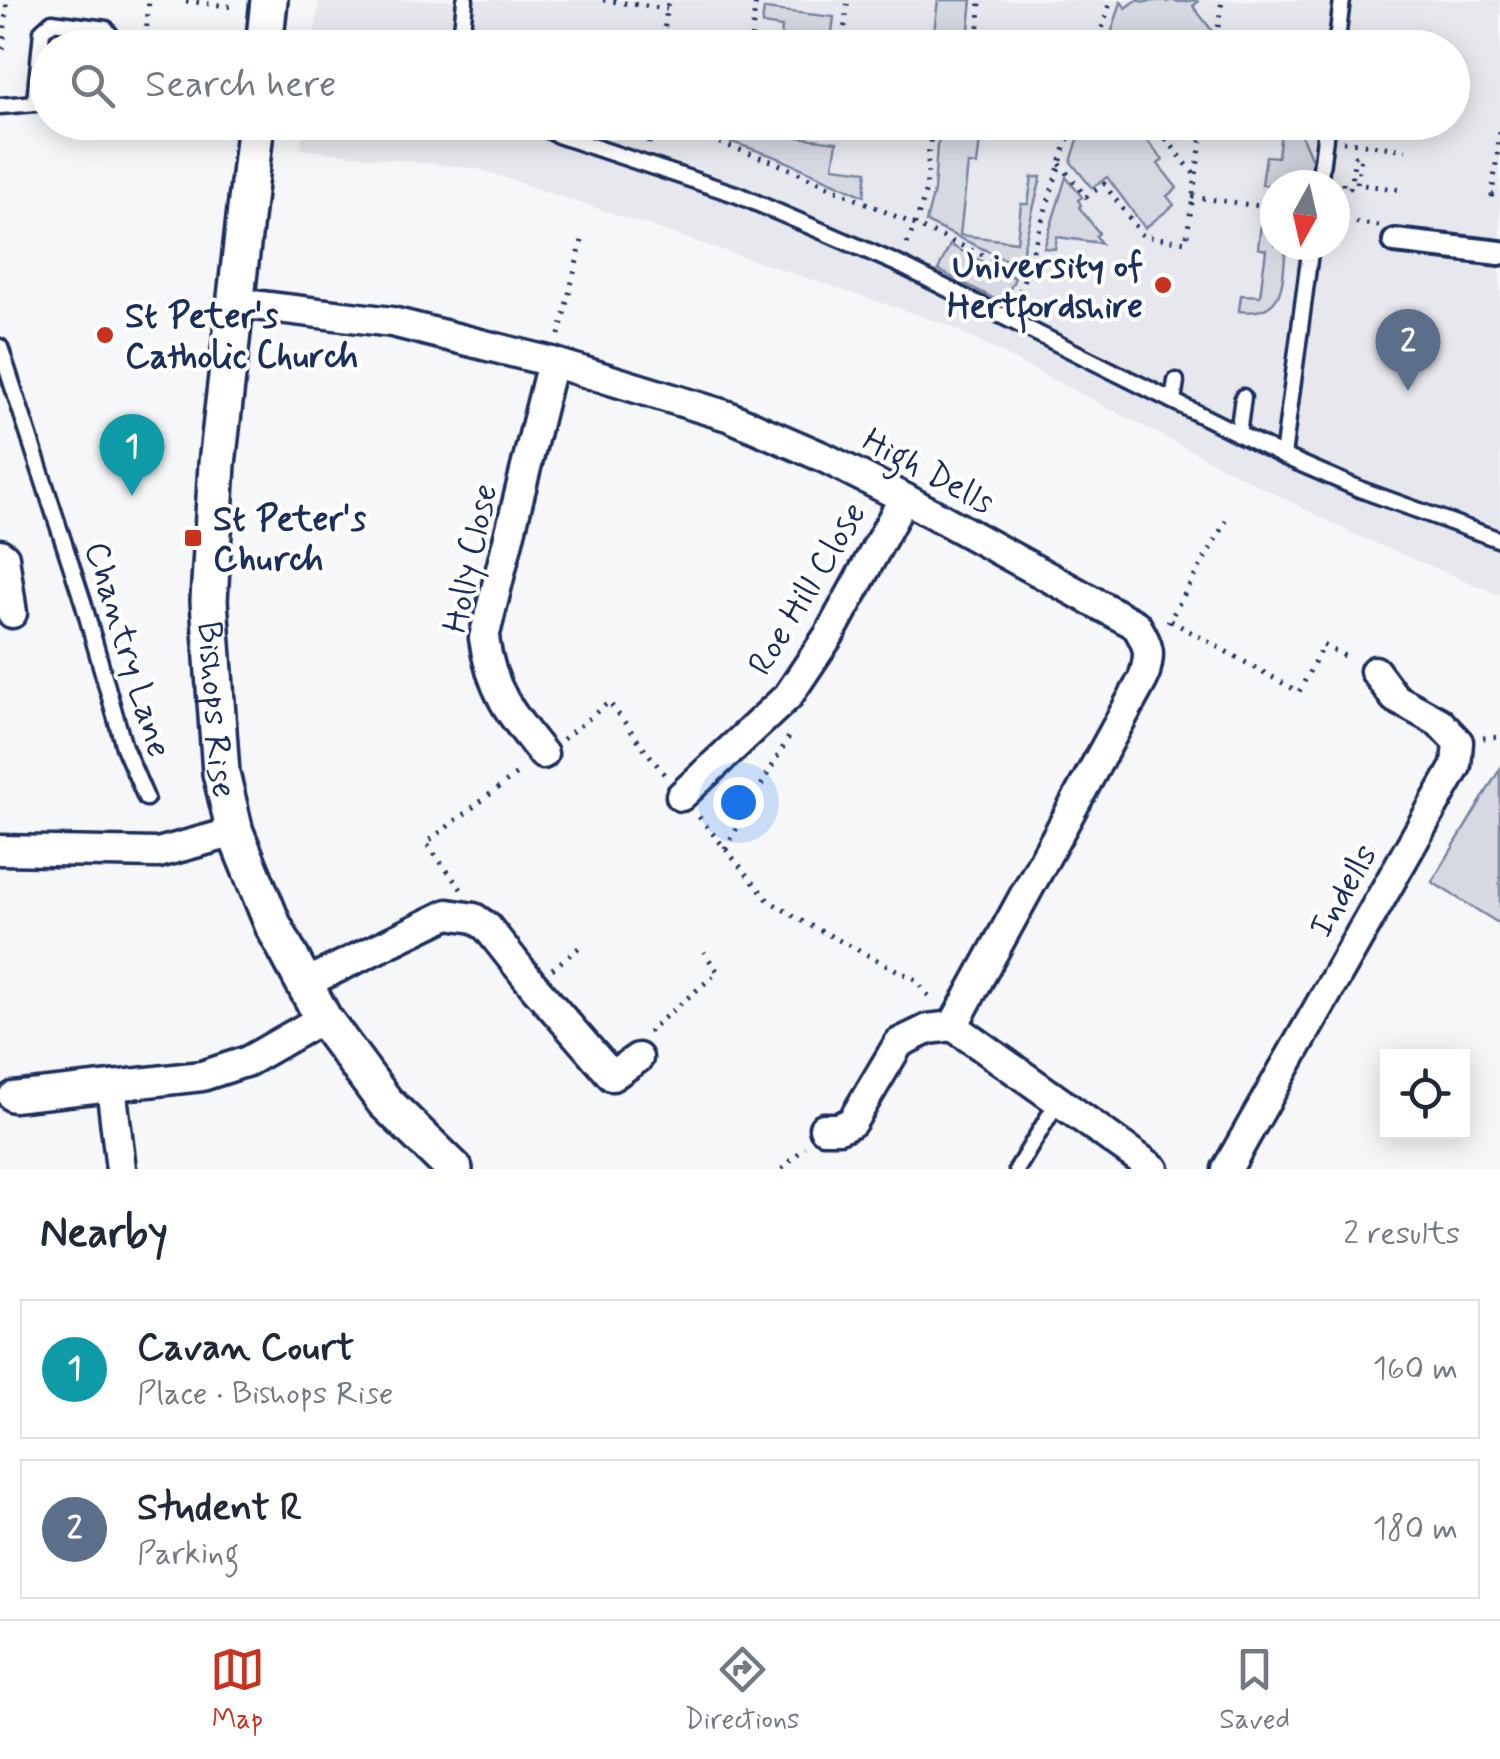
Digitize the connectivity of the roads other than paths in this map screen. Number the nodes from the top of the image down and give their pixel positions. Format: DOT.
graph roads {
  1 [pos="465,0"];
  2 [pos="1342,0"];
  3 [pos="252,4"];
  4 [pos="43,30"];
  5 [pos="107,30"];
  6 [pos="259,30"];
  7 [pos="462,30"];
  8 [pos="1338,30"];
  9 [pos="30,103"];
  10 [pos="0,106"];
  11 [pos="254,140"];
  12 [pos="573,140"];
  13 [pos="1325,140"];
  14 [pos="1321,170"];
  15 [pos="1395,241"];
  16 [pos="1500,253"];
  17 [pos="1309,260"];
  18 [pos="237,302"];
  19 [pos="0,347"];
  20 [pos="1111,352"];
  21 [pos="552,362"];
  22 [pos="1109,369"];
  23 [pos="1176,380"];
  24 [pos="1243,397"];
  25 [pos="1173,401"];
  26 [pos="1238,434"];
  27 [pos="1284,456"];
  28 [pos="904,498"];
  29 [pos="1500,540"];
  30 [pos="0,554"];
  31 [pos="12,613"];
  32 [pos="1375,671"];
  33 [pos="543,754"];
  34 [pos="682,796"];
  35 [pos="146,798"];
  36 [pos="235,832"];
  37 [pos="0,850"];
  38 [pos="304,984"];
  39 [pos="323,1018"];
  40 [pos="953,1026"];
  41 [pos="638,1058"];
  42 [pos="111,1086"];
  43 [pos="13,1096"];
  44 [pos="1058,1101"];
  45 [pos="824,1128"];
  46 [pos="121,1169"];
  47 [pos="454,1169"];
  48 [pos="1017,1169"];
  49 [pos="1154,1169"];
  50 [pos="1227,1169"];
  1 -- 7 [label="lane"];
  2 -- 8 [label="lane"];
  3 -- 6 [label="street"];
  4 -- 5 [label="lane"];
  9 -- 10 [label="lane"];
  11 -- 18 [label="street, Bishops Rise"];
  12 -- 22 [label="lane"];
  13 -- 14 [label="lane"];
  15 -- 16 [label="street"];
  17 -- 27 [label="lane"];
  18 -- 21 [label="street, High Dells"];
  18 -- 36 [label="street, Bishops Rise"];
  19 -- 35 [label="lane, Chantry Lane"];
  20 -- 22 [label="lane"];
  21 -- 28 [label="street, High Dells"];
  21 -- 33 [label="street, Holly Close"];
  22 -- 25 [label="lane"];
  23 -- 25 [label="lane"];
  24 -- 26 [label="lane"];
  25 -- 26 [label="lane"];
  26 -- 27 [label="lane"];
  27 -- 29 [label="lane"];
  28 -- 34 [label="street, Roe Hill Close"];
  28 -- 40 [label="street, High Dells"];
  30 -- 31 [label="street"];
  32 -- 50 [label="street, Indells"];
  36 -- 37 [label="street"];
  36 -- 38 [label="street, Bishops Rise"];
  38 -- 39 [label="street, Bishops Rise"];
  38 -- 41 [label="street"];
  39 -- 42 [label="street"];
  39 -- 47 [label="street, Bishops Rise"];
  40 -- 44 [label="street"];
  40 -- 45 [label="street"];
  42 -- 43 [label="street"];
  42 -- 46 [label="street"];
  44 -- 48 [label="lane"];
  44 -- 49 [label="street"];
}
